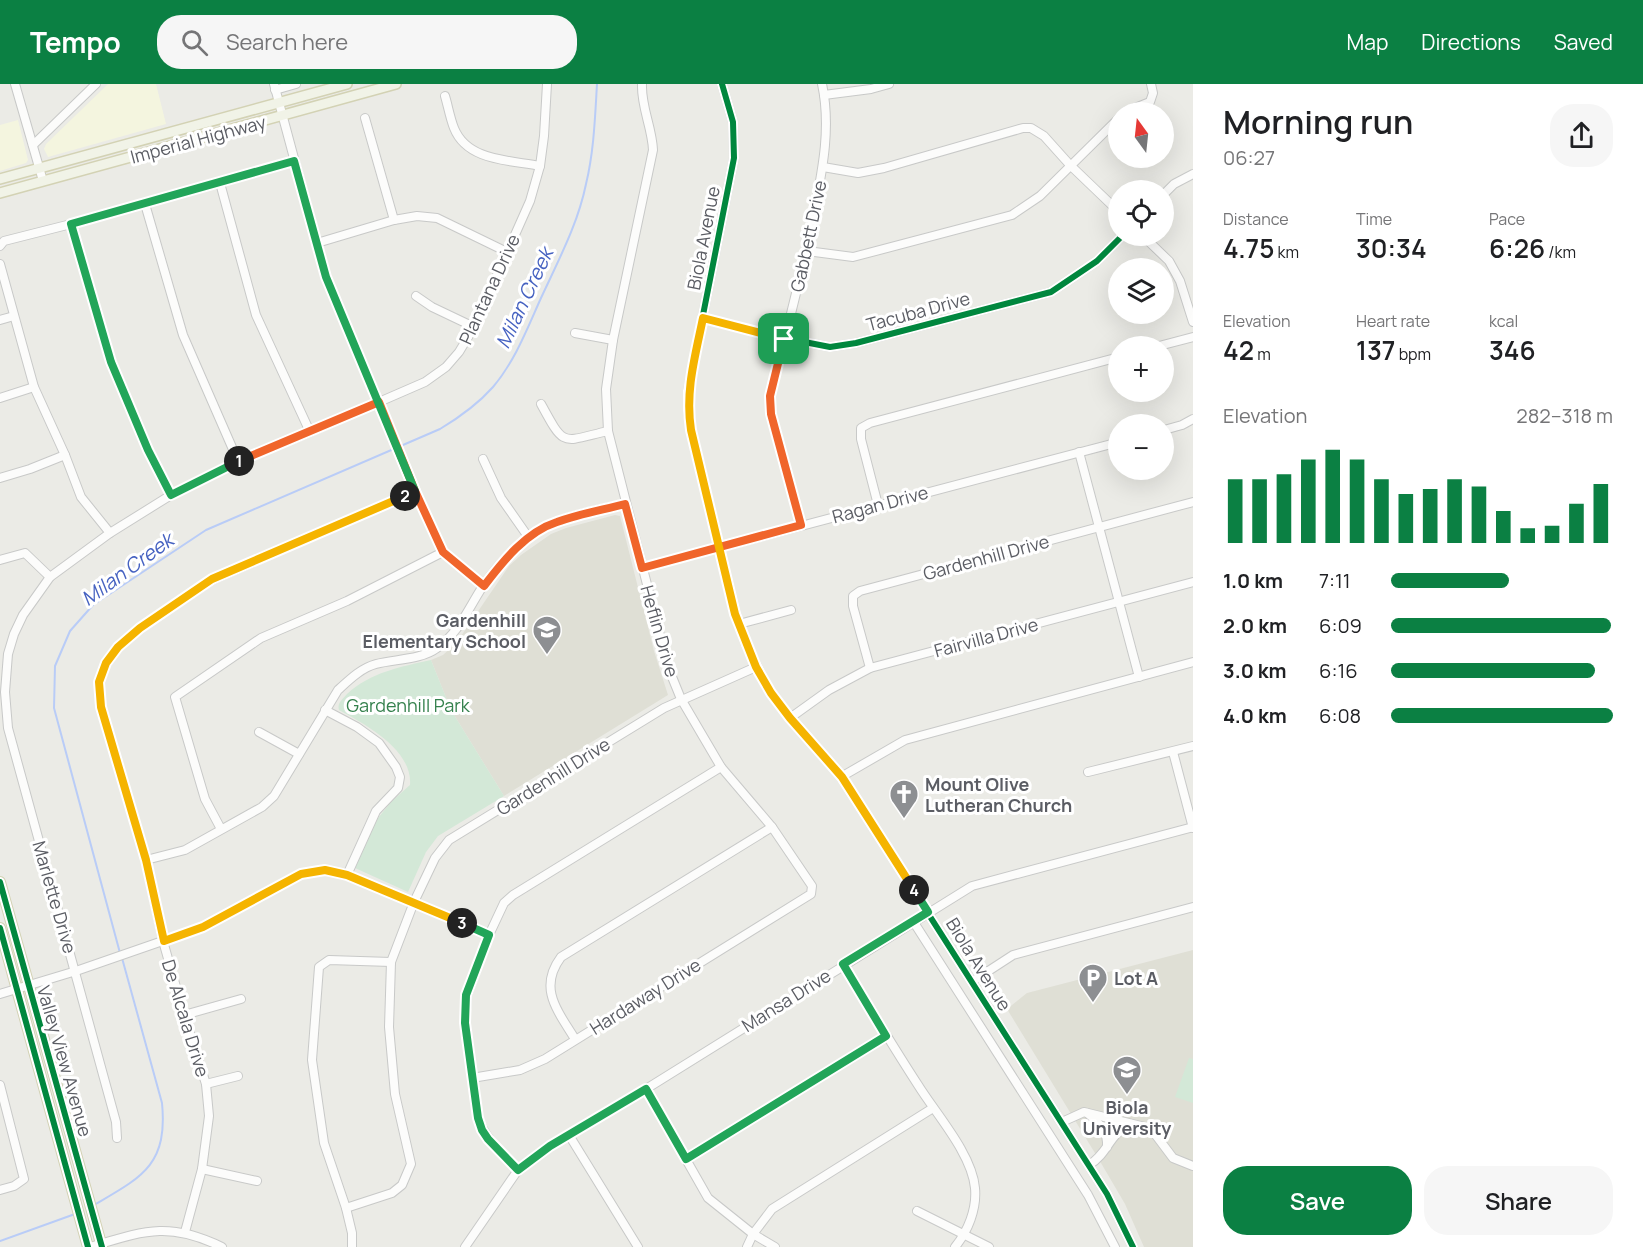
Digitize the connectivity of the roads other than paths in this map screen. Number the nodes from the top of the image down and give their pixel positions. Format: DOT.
graph roads {
  1 [pos="15,84"];
  2 [pos="96,84"];
  3 [pos="296,84"];
  4 [pos="347,84"];
  5 [pos="396,84"];
  6 [pos="547,84"];
  7 [pos="642,84"];
  8 [pos="722,84"];
  9 [pos="822,84"];
  10 [pos="889,84"];
  11 [pos="1150,84"];
  12 [pos="275,87"];
  13 [pos="824,95"];
  14 [pos="445,96"];
  15 [pos="1150,102"];
  16 [pos="279,103"];
  17 [pos="282,115"];
  18 [pos="365,118"];
  19 [pos="1108,129"];
  20 [pos="33,145"];
  21 [pos="294,161"];
  22 [pos="1070,165"];
  23 [pos="540,166"];
  24 [pos="823,167"];
  25 [pos="40,168"];
  26 [pos="1193,174"];
  27 [pos="0,179"];
  28 [pos="43,181"];
  29 [pos="220,183"];
  30 [pos="1174,184"];
  31 [pos="0,193"];
  32 [pos="1108,201"];
  33 [pos="145,204"];
  34 [pos="394,220"];
  35 [pos="71,224"];
  36 [pos="317,243"];
  37 [pos="0,246"];
  38 [pos="1112,246"];
  39 [pos="1153,246"];
  40 [pos="807,251"];
  41 [pos="507,252"];
  42 [pos="0,264"];
  43 [pos="416,296"];
  44 [pos="14,316"];
  45 [pos="703,318"];
  46 [pos="0,320"];
  47 [pos="1193,322"];
  48 [pos="474,327"];
  49 [pos="575,333"];
  50 [pos="1193,337"];
  51 [pos="784,339"];
  52 [pos="613,340"];
  53 [pos="1174,342"];
  54 [pos="1108,360"];
  55 [pos="34,387"];
  56 [pos="0,398"];
  57 [pos="379,402"];
  58 [pos="541,404"];
  59 [pos="1193,419"];
  60 [pos="1174,427"];
  61 [pos="608,431"];
  62 [pos="310,432"];
  63 [pos="1108,445"];
  64 [pos="1079,453"];
  65 [pos="65,455"];
  66 [pos="483,459"];
  67 [pos="238,461"];
  68 [pos="0,478"];
  69 [pos="415,491"];
  70 [pos="171,495"];
  71 [pos="1193,502"];
  72 [pos="625,504"];
  73 [pos="878,505"];
  74 [pos="801,525"];
  75 [pos="1099,527"];
  76 [pos="110,533"];
  77 [pos="529,538"];
  78 [pos="720,547"];
  79 [pos="443,552"];
  80 [pos="0,560"];
  81 [pos="642,568"];
  82 [pos="50,577"];
  83 [pos="1193,582"];
  84 [pos="484,586"];
  85 [pos="1120,602"];
  86 [pos="791,610"];
  87 [pos="739,624"];
  88 [pos="4,653"];
  89 [pos="1193,662"];
  90 [pos="756,667"];
  91 [pos="870,668"];
  92 [pos="1139,677"];
  93 [pos="681,699"];
  94 [pos="325,710"];
  95 [pos="790,718"];
  96 [pos="259,732"];
  97 [pos="1193,746"];
  98 [pos="1173,752"];
  99 [pos="299,754"];
  100 [pos="721,767"];
  101 [pos="1088,772"];
  102 [pos="842,777"];
  103 [pos="772,827"];
  104 [pos="1193,827"];
  105 [pos="221,829"];
  106 [pos="146,860"];
  107 [pos="347,875"];
  108 [pos="0,882"];
  109 [pos="811,894"];
  110 [pos="414,902"];
  111 [pos="1193,907"];
  112 [pos="928,912"];
  113 [pos="913,921"];
  114 [pos="0,928"];
  115 [pos="489,935"];
  116 [pos="164,941"];
  117 [pos="391,962"];
  118 [pos="843,964"];
  119 [pos="76,971"];
  120 [pos="973,981"];
  121 [pos="28,986"];
  122 [pos="17,989"];
  123 [pos="0,994"];
  124 [pos="241,999"];
  125 [pos="184,1016"];
  126 [pos="886,1036"];
  127 [pos="575,1039"];
  128 [pos="238,1076"];
  129 [pos="472,1078"];
  130 [pos="206,1084"];
  131 [pos="0,1085"];
  132 [pos="646,1089"];
  133 [pos="933,1108"];
  134 [pos="1086,1112"];
  135 [pos="1062,1122"];
  136 [pos="1131,1124"];
  137 [pos="569,1135"];
  138 [pos="117,1138"];
  139 [pos="1106,1148"];
  140 [pos="686,1159"];
  141 [pos="1089,1165"];
  142 [pos="1193,1166"];
  143 [pos="202,1169"];
  144 [pos="518,1170"];
  145 [pos="257,1181"];
  146 [pos="0,1190"];
  147 [pos="346,1208"];
  148 [pos="917,1211"];
  149 [pos="185,1232"];
  150 [pos="753,1234"];
  151 [pos="964,1235"];
  152 [pos="114,1244"];
  153 [pos="101,1245"];
  154 [pos="89,1247"];
  155 [pos="222,1247"];
  156 [pos="352,1247"];
  157 [pos="465,1247"];
  158 [pos="638,1247"];
  159 [pos="747,1247"];
  160 [pos="776,1247"];
  161 [pos="955,1247"];
  162 [pos="989,1247"];
  163 [pos="1115,1247"];
  164 [pos="1133,1247"];
  1 -- 20 [label="street"];
  2 -- 20 [label="street"];
  3 -- 12 [label="street, Imperial Highway"];
  4 -- 16 [label="main road, Imperial Highway"];
  5 -- 17 [label="main road, Imperial Highway"];
  6 -- 23 [label="street, Plantana Drive"];
  7 -- 52 [label="street, Heflin Drive"];
  8 -- 45 [label="street, Biola Avenue"];
  9 -- 13 [label="street, Gabbett Drive"];
  10 -- 13 [label="street"];
  11 -- 15 [label="street"];
  12 -- 16 [label="street"];
  13 -- 24 [label="street, Gabbett Drive"];
  14 -- 23 [label="street"];
  16 -- 17 [label="street"];
  16 -- 25 [label="main road, Imperial Highway"];
  17 -- 21 [label="street"];
  17 -- 28 [label="main road, Imperial Highway"];
  18 -- 34 [label="street"];
  19 -- 22 [label="street"];
  20 -- 25 [label="street"];
  21 -- 29 [label="street"];
  21 -- 36 [label="street"];
  22 -- 24 [label="street"];
  22 -- 32 [label="street"];
  22 -- 40 [label="street"];
  23 -- 41 [label="street, Plantana Drive"];
  24 -- 40 [label="street, Gabbett Drive"];
  25 -- 27 [label="main road, Imperial Highway"];
  25 -- 28 [label="street"];
  26 -- 30 [label="street"];
  28 -- 31 [label="main road, Imperial Highway"];
  29 -- 33 [label="street"];
  29 -- 62 [label="street"];
  33 -- 35 [label="street"];
  33 -- 67 [label="street"];
  34 -- 36 [label="street"];
  34 -- 41 [label="street"];
  35 -- 37 [label="street"];
  35 -- 70 [label="street"];
  36 -- 57 [label="street"];
  38 -- 51 [label="street, Tacuba Drive"];
  39 -- 47 [label="street"];
  40 -- 51 [label="street, Gabbett Drive"];
  41 -- 48 [label="street, Plantana Drive"];
  42 -- 44 [label="street"];
  43 -- 48 [label="street"];
  44 -- 46 [label="street"];
  44 -- 55 [label="street"];
  45 -- 51 [label="street, Tacuba Drive"];
  45 -- 78 [label="street, Biola Avenue"];
  48 -- 57 [label="street, Plantana Drive"];
  49 -- 52 [label="street"];
  50 -- 53 [label="street"];
  51 -- 74 [label="street, Gabbett Drive"];
  52 -- 61 [label="street, Heflin Drive"];
  54 -- 73 [label="street"];
  55 -- 56 [label="street"];
  55 -- 65 [label="street"];
  57 -- 62 [label="street, Plantana Drive"];
  57 -- 69 [label="street"];
  58 -- 61 [label="street"];
  59 -- 60 [label="street"];
  61 -- 72 [label="street, Heflin Drive"];
  62 -- 67 [label="street, Plantana Drive"];
  63 -- 64 [label="street, Ragan Drive"];
  64 -- 73 [label="street, Ragan Drive"];
  64 -- 75 [label="street"];
  65 -- 68 [label="street"];
  65 -- 76 [label="street"];
  66 -- 77 [label="street"];
  67 -- 70 [label="street, Plantana Drive"];
  69 -- 79 [label="street"];
  69 -- 106 [label="street, De Alcala Drive"];
  70 -- 76 [label="street, Plantana Drive"];
  71 -- 75 [label="street, Gardenhill Drive"];
  72 -- 77 [label="street"];
  72 -- 81 [label="street, Heflin Drive"];
  73 -- 74 [label="street, Ragan Drive"];
  74 -- 78 [label="street, Ragan Drive"];
  75 -- 85 [label="street"];
  75 -- 91 [label="street, Gardenhill Drive"];
  76 -- 82 [label="street, Plantana Drive"];
  77 -- 84 [label="street"];
  78 -- 81 [label="street, Ragan Drive"];
  78 -- 87 [label="street, Biola Avenue"];
  79 -- 84 [label="street"];
  79 -- 105 [label="street"];
  80 -- 82 [label="street"];
  81 -- 93 [label="street, Heflin Drive"];
  82 -- 88 [label="street, Marlette Drive"];
  83 -- 85 [label="street, Fairvilla Drive"];
  84 -- 94 [label="street"];
  85 -- 91 [label="street, Fairvilla Drive"];
  85 -- 92 [label="street"];
  86 -- 87 [label="street"];
  87 -- 90 [label="street, Biola Avenue"];
  88 -- 119 [label="street, Marlette Drive"];
  89 -- 92 [label="street"];
  90 -- 93 [label="street, Gardenhill Drive"];
  90 -- 95 [label="street, Biola Avenue"];
  91 -- 95 [label="street, Fairvilla Drive"];
  92 -- 102 [label="street"];
  93 -- 100 [label="street, Heflin Drive"];
  93 -- 110 [label="street, Gardenhill Drive"];
  94 -- 99 [label="street"];
  94 -- 107 [label="street"];
  95 -- 102 [label="street, Biola Avenue"];
  96 -- 99 [label="street"];
  97 -- 98 [label="street"];
  98 -- 101 [label="street"];
  98 -- 104 [label="street"];
  99 -- 105 [label="street"];
  100 -- 103 [label="street, Heflin Drive"];
  100 -- 115 [label="street"];
  102 -- 112 [label="street, Biola Avenue"];
  103 -- 109 [label="street, Heflin Drive"];
  103 -- 127 [label="street"];
  104 -- 112 [label="street, Mansa Drive"];
  105 -- 106 [label="street"];
  106 -- 116 [label="street, De Alcala Drive"];
  107 -- 110 [label="street"];
  107 -- 116 [label="street"];
  108 -- 121 [label="main road, Valley View Avenue"];
  109 -- 127 [label="street, Hardaway Drive"];
  110 -- 115 [label="street"];
  110 -- 117 [label="street, Gardenhill Drive"];
  111 -- 120 [label="street"];
  112 -- 113 [label="street, Mansa Drive"];
  112 -- 120 [label="street, Biola Avenue"];
  113 -- 118 [label="street, Mansa Drive"];
  113 -- 163 [label="street, Biola Avenue"];
  114 -- 122 [label="main road, Valley View Avenue"];
  115 -- 129 [label="street"];
  116 -- 119 [label="street"];
  116 -- 125 [label="street, De Alcala Drive"];
  117 -- 147 [label="street, Gardenhill Drive"];
  117 -- 147 [label="street"];
  118 -- 126 [label="street"];
  118 -- 132 [label="street, Mansa Drive"];
  119 -- 121 [label="street"];
  119 -- 138 [label="street, Marlette Drive"];
  120 -- 135 [label="street, Biola Avenue"];
  121 -- 122 [label="street"];
  121 -- 153 [label="main road, Valley View Avenue"];
  122 -- 123 [label="street"];
  122 -- 154 [label="main road, Valley View Avenue"];
  124 -- 125 [label="street"];
  125 -- 130 [label="street, De Alcala Drive"];
  126 -- 133 [label="street"];
  126 -- 140 [label="street"];
  127 -- 129 [label="street, Hardaway Drive"];
  128 -- 130 [label="street"];
  129 -- 144 [label="street"];
  130 -- 143 [label="street, De Alcala Drive"];
  131 -- 146 [label="street"];
  132 -- 137 [label="street, Mansa Drive"];
  132 -- 140 [label="street"];
  133 -- 150 [label="street"];
  133 -- 151 [label="street"];
  134 -- 135 [label="street"];
  134 -- 136 [label="street"];
  134 -- 139 [label="street"];
  135 -- 141 [label="street, Biola Avenue"];
  136 -- 139 [label="street"];
  136 -- 142 [label="street"];
  137 -- 144 [label="street, Mansa Drive"];
  137 -- 158 [label="street"];
  139 -- 141 [label="street"];
  140 -- 150 [label="street"];
  141 -- 164 [label="street, Biola Avenue"];
  143 -- 145 [label="street"];
  143 -- 149 [label="street, De Alcala Drive"];
  144 -- 157 [label="street, Mansa Drive"];
  147 -- 156 [label="street"];
  148 -- 151 [label="street"];
  149 -- 152 [label="street"];
  149 -- 155 [label="street"];
  150 -- 159 [label="street"];
  150 -- 160 [label="street"];
  151 -- 161 [label="street"];
  151 -- 162 [label="street"];
  152 -- 153 [label="street"];
  153 -- 154 [label="street"];
}
